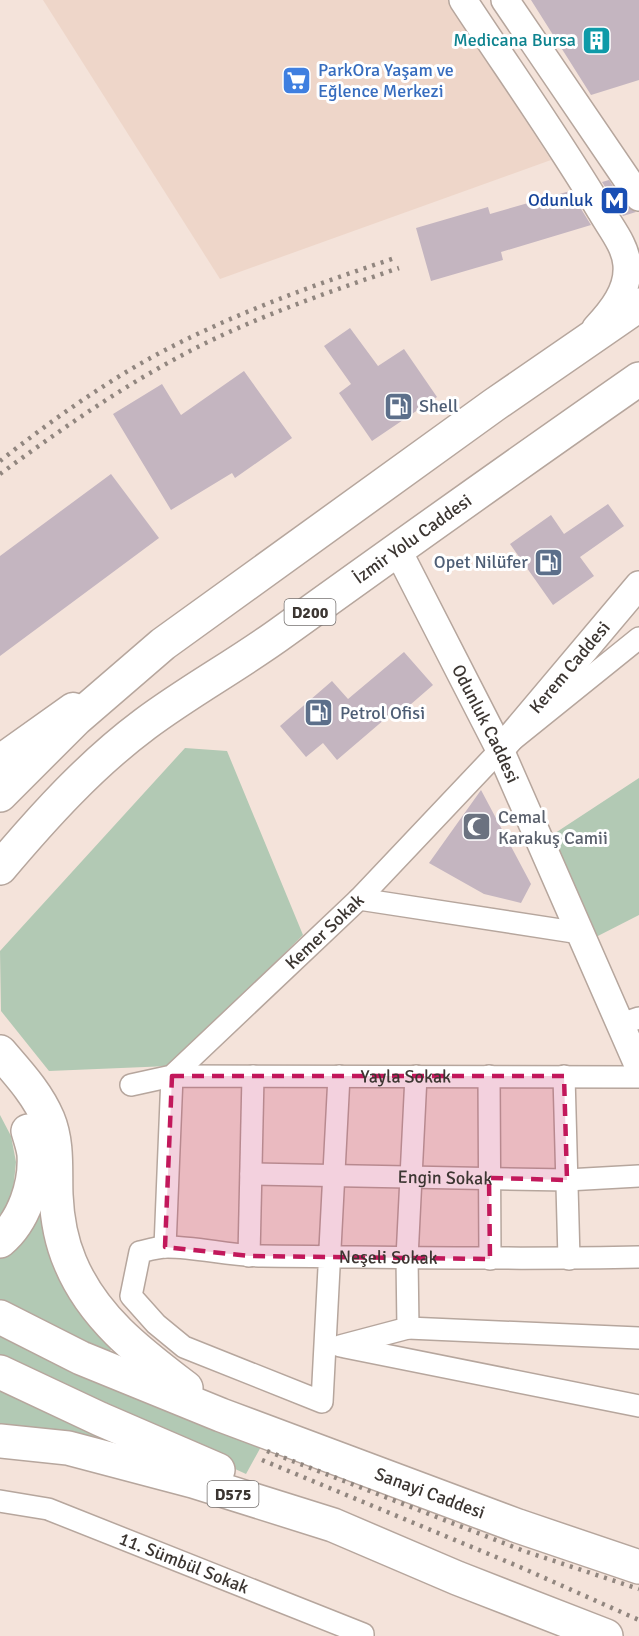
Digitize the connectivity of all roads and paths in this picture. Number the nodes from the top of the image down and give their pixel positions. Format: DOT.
graph roads {
  1 [pos="463,0"];
  2 [pos="505,0"];
  3 [pos="639,197"];
  4 [pos="639,305"];
  5 [pos="575,351"];
  6 [pos="639,379"];
  7 [pos="397,549"];
  8 [pos="639,585"];
  9 [pos="639,638"];
  10 [pos="163,644"];
  11 [pos="117,748"];
  12 [pos="500,750"];
  13 [pos="0,760"];
  14 [pos="0,795"];
  15 [pos="0,868"];
  16 [pos="0,892"];
  17 [pos="358,898"];
  18 [pos="580,933"];
  19 [pos="630,1021"];
  20 [pos="0,1052"];
  21 [pos="639,1067"];
  22 [pos="172,1076"];
  23 [pos="253,1076"];
  24 [pos="339,1076"];
  25 [pos="416,1076"];
  26 [pos="489,1076"];
  27 [pos="564,1076"];
  28 [pos="639,1077"];
  29 [pos="131,1085"];
  30 [pos="0,1086"];
  31 [pos="251,1174"];
  32 [pos="334,1176"];
  33 [pos="412,1176"];
  34 [pos="639,1176"];
  35 [pos="489,1178"];
  36 [pos="567,1180"];
  37 [pos="0,1241"];
  38 [pos="165,1247"];
  39 [pos="249,1256"];
  40 [pos="330,1256"];
  41 [pos="639,1257"];
  42 [pos="407,1258"];
  43 [pos="490,1258"];
  44 [pos="568,1259"];
  45 [pos="0,1317"];
  46 [pos="408,1328"];
  47 [pos="639,1338"];
  48 [pos="0,1372"];
  49 [pos="639,1406"];
  50 [pos="221,1415"];
  51 [pos="0,1441"];
  52 [pos="0,1501"];
  53 [pos="639,1567"];
  54 [pos="457,1578"];
  55 [pos="363,1636"];
  56 [pos="606,1636"];
  1 -- 5 [label="street"];
  2 -- 3 [label="street"];
  4 -- 5 [label="highway"];
  5 -- 10 [label="highway"];
  6 -- 7 [label="highway, İzmir Yolu Caddesi / D200"];
  7 -- 11 [label="highway, İzmir Yolu Caddesi / D200"];
  7 -- 12 [label="street, Odunluk Caddesi"];
  8 -- 12 [label="street, Kerem Caddesi"];
  9 -- 12 [label="street, Kemer Sokak"];
  10 -- 13 [label="main road"];
  10 -- 14 [label="highway"];
  11 -- 15 [label="highway, İzmir Yolu Caddesi / D200"];
  11 -- 16 [label="highway"];
  12 -- 17 [label="street, Kemer Sokak"];
  12 -- 18 [label="street, Odunluk Caddesi"];
  17 -- 18 [label="street"];
  17 -- 22 [label="street, Kemer Sokak"];
  18 -- 19 [label="street, Odunluk Caddesi"];
  19 -- 21 [label="street, Odunluk Caddesi"];
  20 -- 50 [label="highway"];
  22 -- 23 [label="street, Yayla Sokak"];
  22 -- 29 [label="street"];
  22 -- 38 [label="street"];
  23 -- 24 [label="street, Yayla Sokak"];
  23 -- 31 [label="street"];
  24 -- 25 [label="street, Yayla Sokak"];
  24 -- 32 [label="street"];
  25 -- 26 [label="street, Yayla Sokak"];
  25 -- 33 [label="street"];
  26 -- 27 [label="street, Yayla Sokak"];
  26 -- 35 [label="street"];
  27 -- 28 [label="street, Yayla Sokak"];
  27 -- 36 [label="street"];
  30 -- 37 [label="highway"];
  31 -- 32 [label="street, Engin Sokak"];
  31 -- 39 [label="street"];
  32 -- 33 [label="street, Engin Sokak"];
  32 -- 40 [label="street"];
  33 -- 35 [label="street, Engin Sokak"];
  33 -- 42 [label="street"];
  34 -- 36 [label="street, Engin Sokak"];
  35 -- 36 [label="street, Engin Sokak"];
  35 -- 43 [label="street"];
  36 -- 44 [label="street"];
  38 -- 39 [label="street, Neşeli Sokak"];
  38 -- 40 [label="street, Neşeli Sokak"];
  39 -- 40 [label="street, Neşeli Sokak"];
  40 -- 42 [label="street, Neşeli Sokak"];
  41 -- 44 [label="street, Neşeli Sokak"];
  42 -- 43 [label="street, Neşeli Sokak"];
  42 -- 46 [label="street"];
  43 -- 44 [label="street, Neşeli Sokak"];
  45 -- 50 [label="highway, Sanayi Caddesi"];
  46 -- 47 [label="street"];
  46 -- 49 [label="street"];
  48 -- 54 [label="highway"];
  50 -- 53 [label="highway, Sanayi Caddesi"];
  51 -- 54 [label="highway, D575"];
  52 -- 55 [label="street, 11. Sümbül Sokak"];
  54 -- 56 [label="highway, D575"];
}
